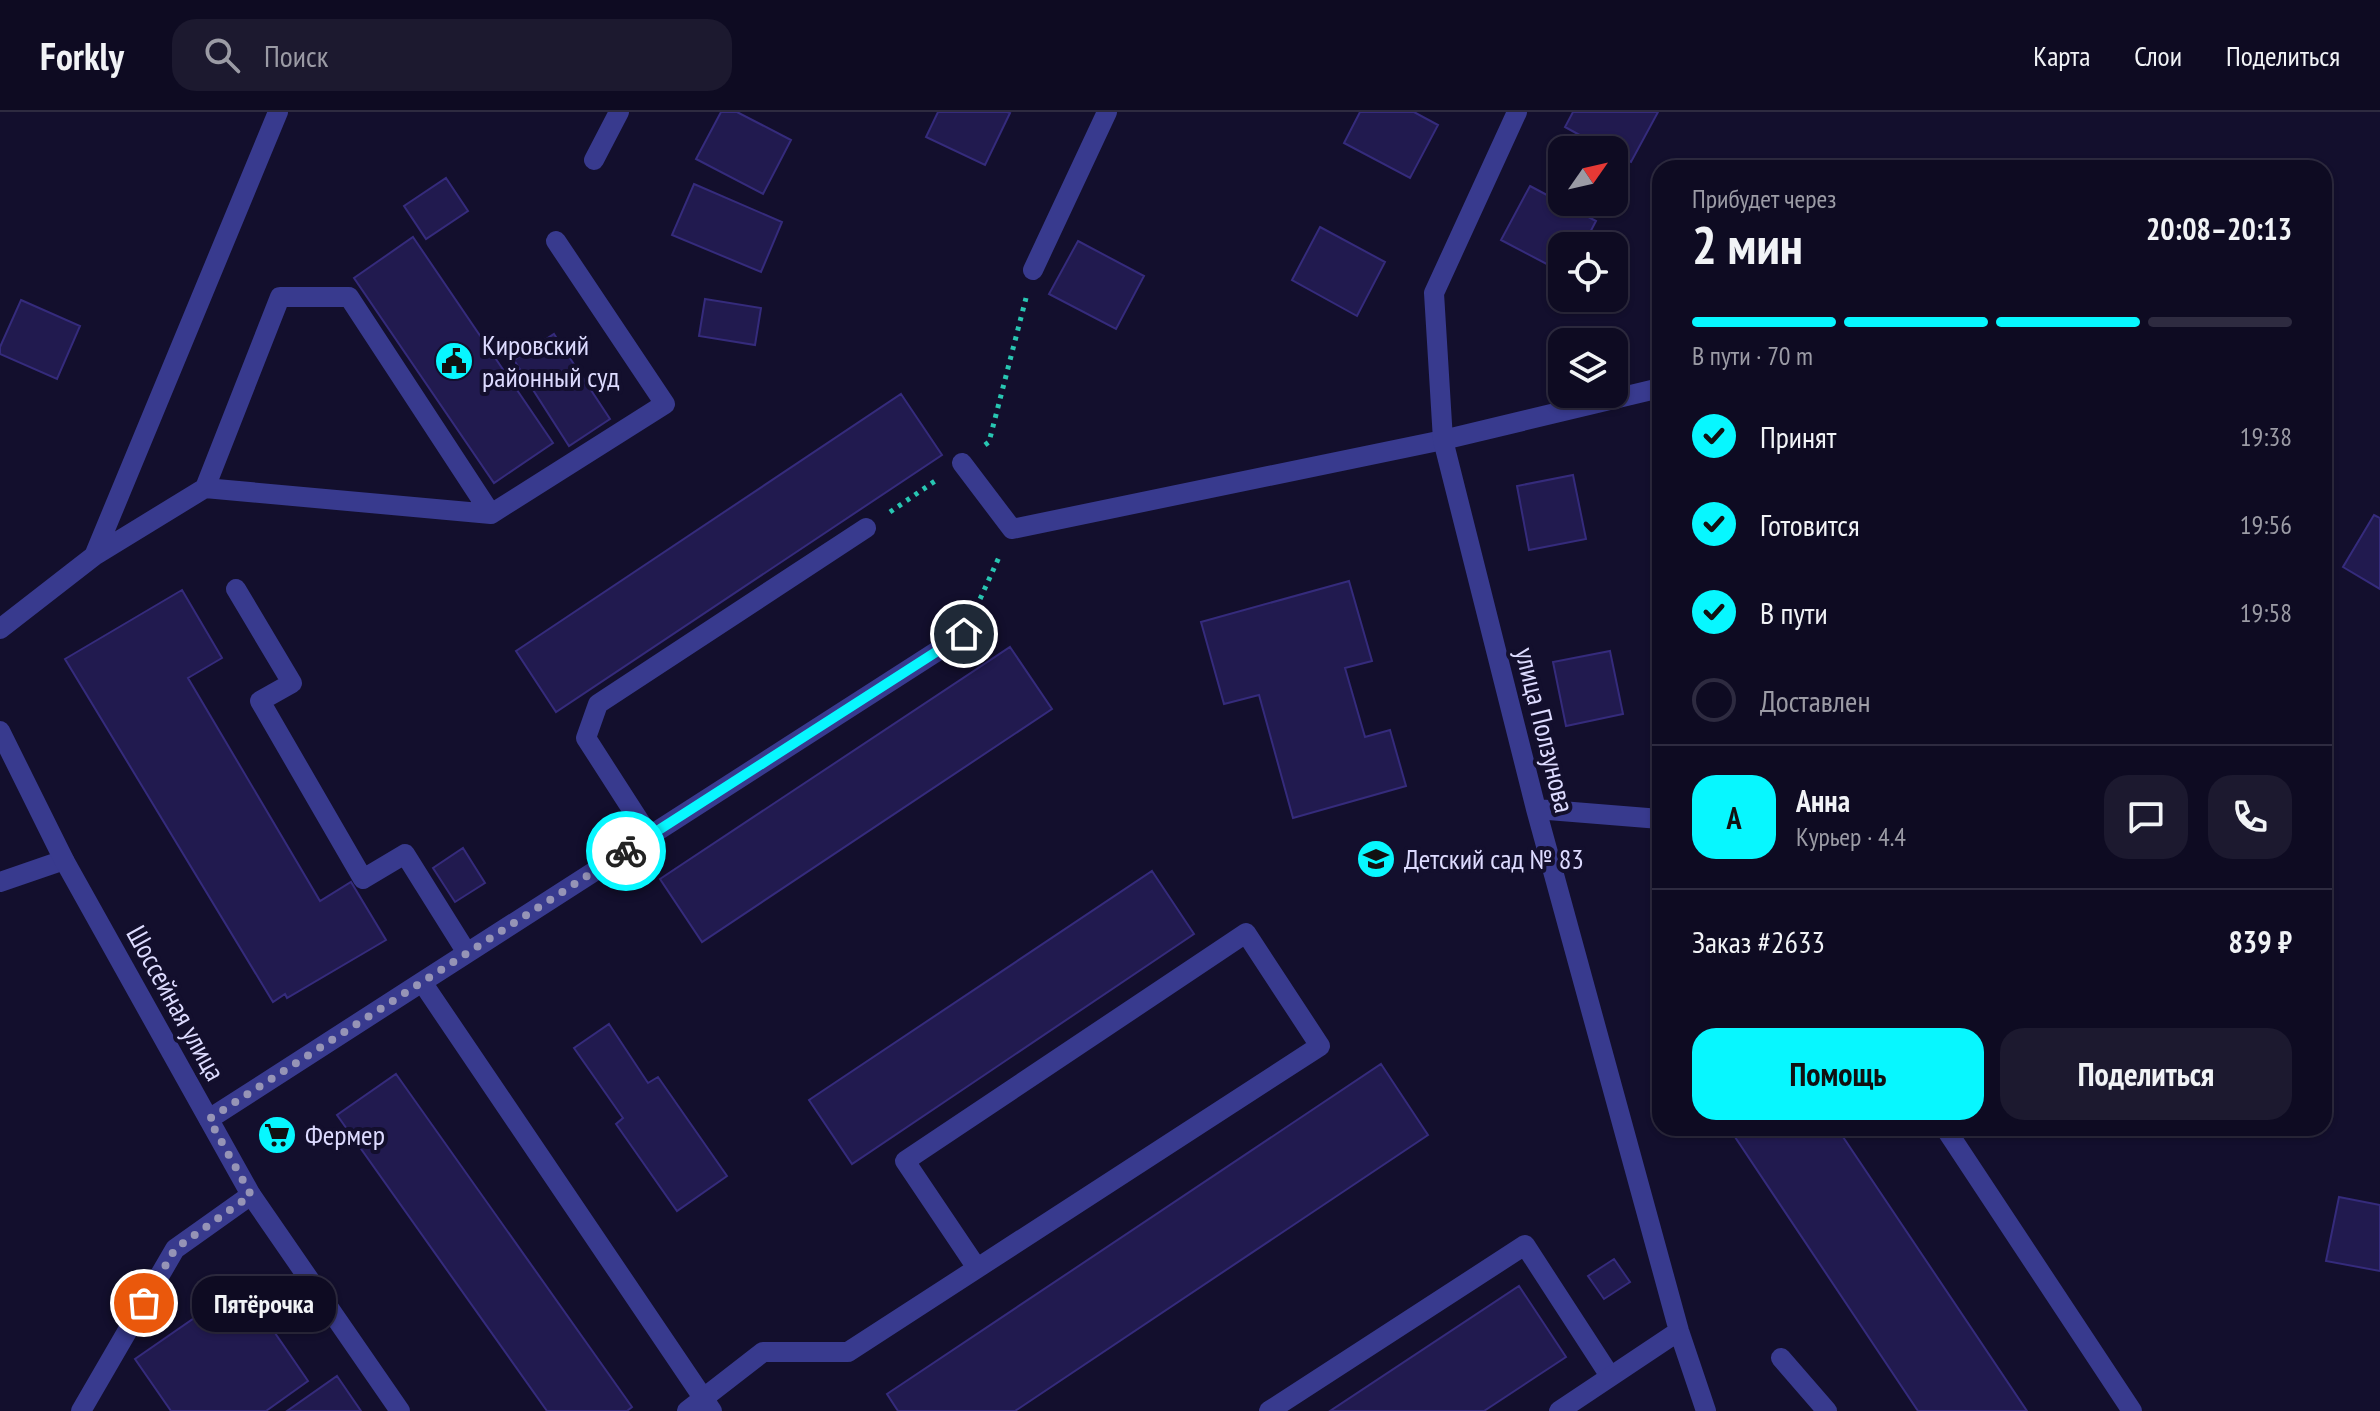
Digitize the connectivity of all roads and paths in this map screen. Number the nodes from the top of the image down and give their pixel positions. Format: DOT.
graph roads {
  1 [pos="278,112"];
  2 [pos="619,112"];
  3 [pos="1107,112"];
  4 [pos="1517,112"];
  5 [pos="594,160"];
  6 [pos="556,241"];
  7 [pos="1033,270"];
  8 [pos="1652,390"];
  9 [pos="1443,440"];
  10 [pos="962,463"];
  11 [pos="205,488"];
  12 [pos="491,514"];
  13 [pos="866,528"];
  14 [pos="1012,529"];
  15 [pos="94,556"];
  16 [pos="236,589"];
  17 [pos="0,629"];
  18 [pos="964,634"];
  19 [pos="1,737"];
  20 [pos="1536,809"];
  21 [pos="1652,818"];
  22 [pos="649,836"];
  23 [pos="64,860"];
  24 [pos="0,882"];
  25 [pos="467,953"];
  26 [pos="422,982"];
  27 [pos="209,1119"];
  28 [pos="1950,1136"];
  29 [pos="251,1195"];
  30 [pos="977,1268"];
  31 [pos="1679,1331"];
  32 [pos="1781,1358"];
  33 [pos="1610,1376"];
  34 [pos="701,1407"];
  35 [pos="81,1411"];
  36 [pos="400,1411"];
  37 [pos="1269,1411"];
  38 [pos="1559,1411"];
  39 [pos="1706,1411"];
  40 [pos="1827,1411"];
  41 [pos="2132,1411"];
  1 -- 15 [label="street"];
  2 -- 5 [label="street"];
  3 -- 7 [label="street"];
  4 -- 9 [label="street, улица Ползунова"];
  6 -- 12 [label="street"];
  7 -- 10 [label="path"];
  8 -- 9 [label="street"];
  9 -- 14 [label="street"];
  9 -- 20 [label="street, улица Ползунова"];
  10 -- 13 [label="path"];
  10 -- 14 [label="street"];
  11 -- 12 [label="street"];
  11 -- 12 [label="street"];
  11 -- 15 [label="street"];
  13 -- 22 [label="street"];
  14 -- 18 [label="path"];
  15 -- 17 [label="street"];
  16 -- 25 [label="street"];
  18 -- 22 [label="street"];
  19 -- 23 [label="street, Шоссейная улица"];
  20 -- 21 [label="street"];
  20 -- 31 [label="street, улица Ползунова"];
  22 -- 25 [label="street"];
  23 -- 24 [label="street"];
  23 -- 27 [label="street, Шоссейная улица"];
  25 -- 26 [label="street"];
  26 -- 27 [label="street"];
  26 -- 34 [label="street"];
  27 -- 29 [label="street, Шоссейная улица"];
  28 -- 41 [label="street"];
  29 -- 35 [label="street"];
  29 -- 36 [label="street, Шоссейная улица"];
  30 -- 30 [label="street"];
  30 -- 34 [label="street"];
  31 -- 33 [label="street"];
  31 -- 39 [label="street, улица Ползунова"];
  32 -- 40 [label="street"];
  33 -- 37 [label="street"];
  33 -- 38 [label="street"];
}
